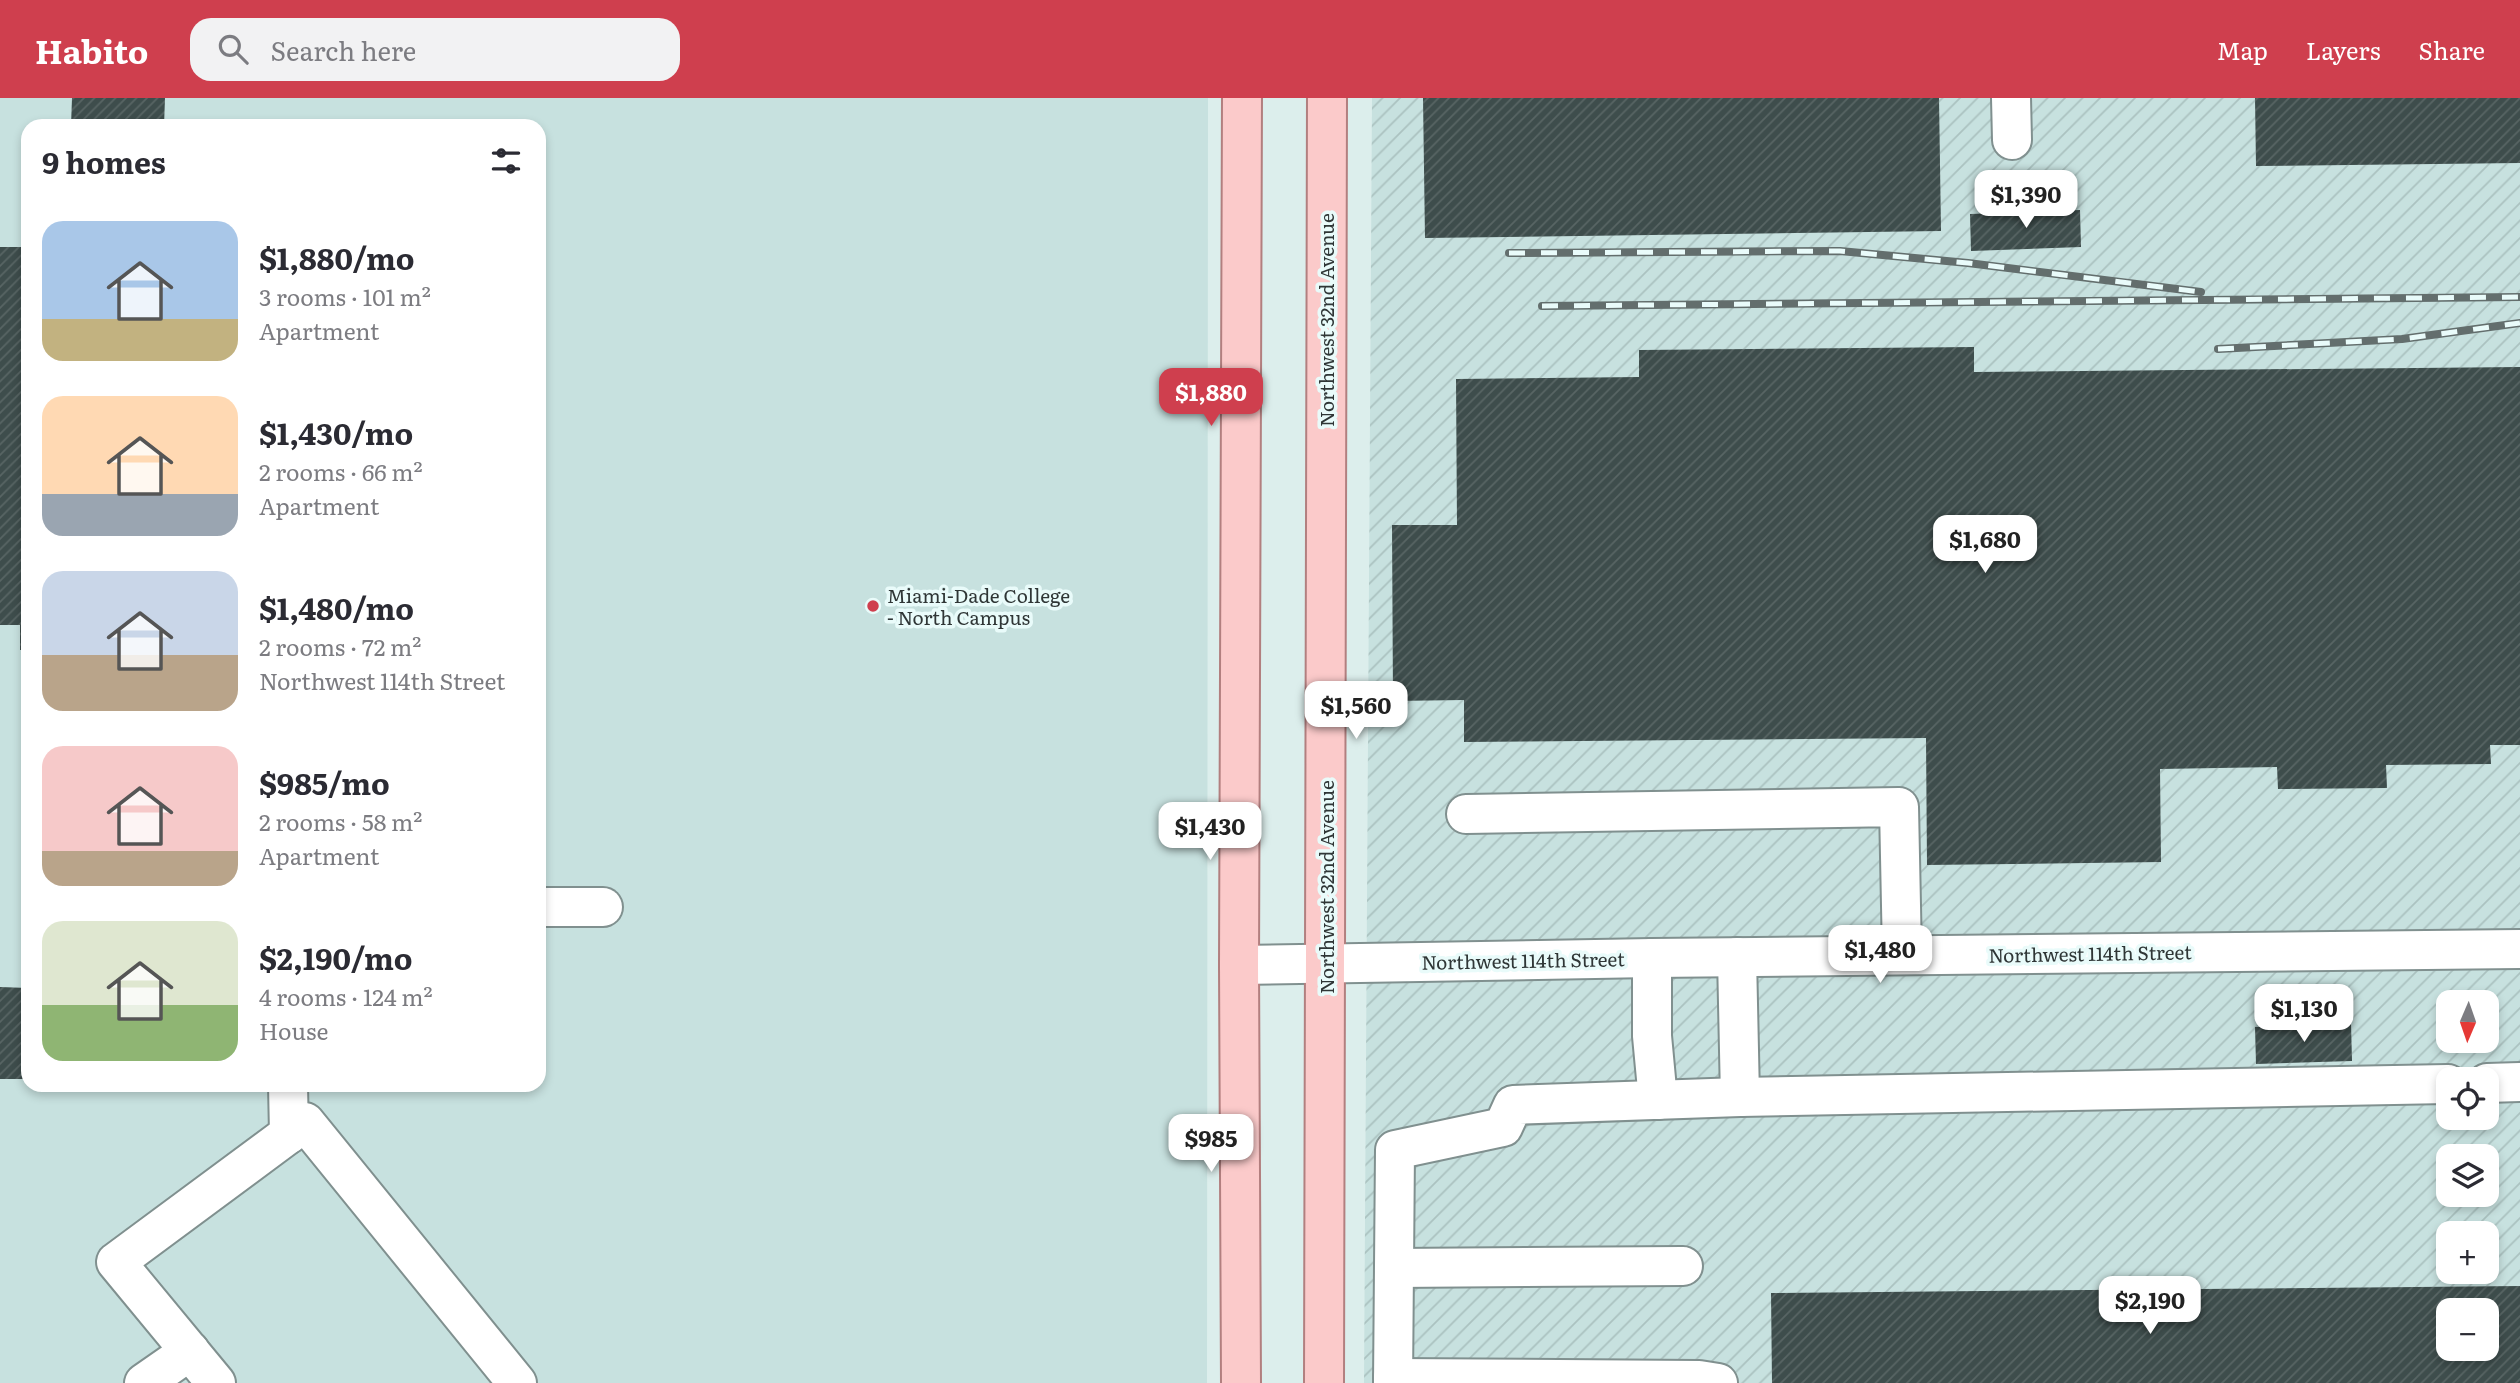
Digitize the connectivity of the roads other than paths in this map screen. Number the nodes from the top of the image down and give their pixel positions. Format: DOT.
graph roads {
  1 [pos="1242,98"];
  2 [pos="1327,98"];
  3 [pos="2011,98"];
  4 [pos="2012,140"];
  5 [pos="1466,814"];
  6 [pos="546,907"];
  7 [pos="603,907"];
  8 [pos="2520,949"];
  9 [pos="1902,955"];
  10 [pos="1737,957"];
  11 [pos="1651,958"];
  12 [pos="1326,963"];
  13 [pos="1240,965"];
  14 [pos="2520,1082"];
  15 [pos="2499,1083"];
  16 [pos="2436,1084"];
  17 [pos="289,1092"];
  18 [pos="309,1092"];
  19 [pos="1740,1097"];
  20 [pos="1657,1100"];
  21 [pos="297,1128"];
  22 [pos="1683,1266"];
  23 [pos="1394,1268"];
  24 [pos="190,1351"];
  25 [pos="1393,1380"];
  26 [pos="144,1383"];
  27 [pos="216,1383"];
  28 [pos="517,1383"];
  29 [pos="1241,1383"];
  30 [pos="1324,1383"];
  31 [pos="1718,1383"];
  1 -- 13 [label="main road"];
  2 -- 12 [label="main road, Northwest 32nd Avenue"];
  3 -- 4 [label="street"];
  5 -- 9 [label="street"];
  6 -- 7 [label="street"];
  8 -- 9 [label="street, Northwest 114th Street"];
  9 -- 10 [label="street, Northwest 114th Street"];
  10 -- 11 [label="street, Northwest 114th Street"];
  10 -- 19 [label="street"];
  11 -- 12 [label="street, Northwest 114th Street"];
  11 -- 20 [label="street"];
  12 -- 13 [label="street, Northwest 114th Street"];
  12 -- 30 [label="main road, Northwest 32nd Avenue"];
  13 -- 29 [label="main road"];
  14 -- 15 [label="street"];
  16 -- 19 [label="street"];
  17 -- 21 [label="street"];
  18 -- 21 [label="street"];
  19 -- 20 [label="street"];
  20 -- 23 [label="street"];
  21 -- 24 [label="street"];
  21 -- 28 [label="street"];
  22 -- 23 [label="street"];
  23 -- 25 [label="street"];
  24 -- 26 [label="street"];
  24 -- 27 [label="street"];
  25 -- 31 [label="street"];
}
